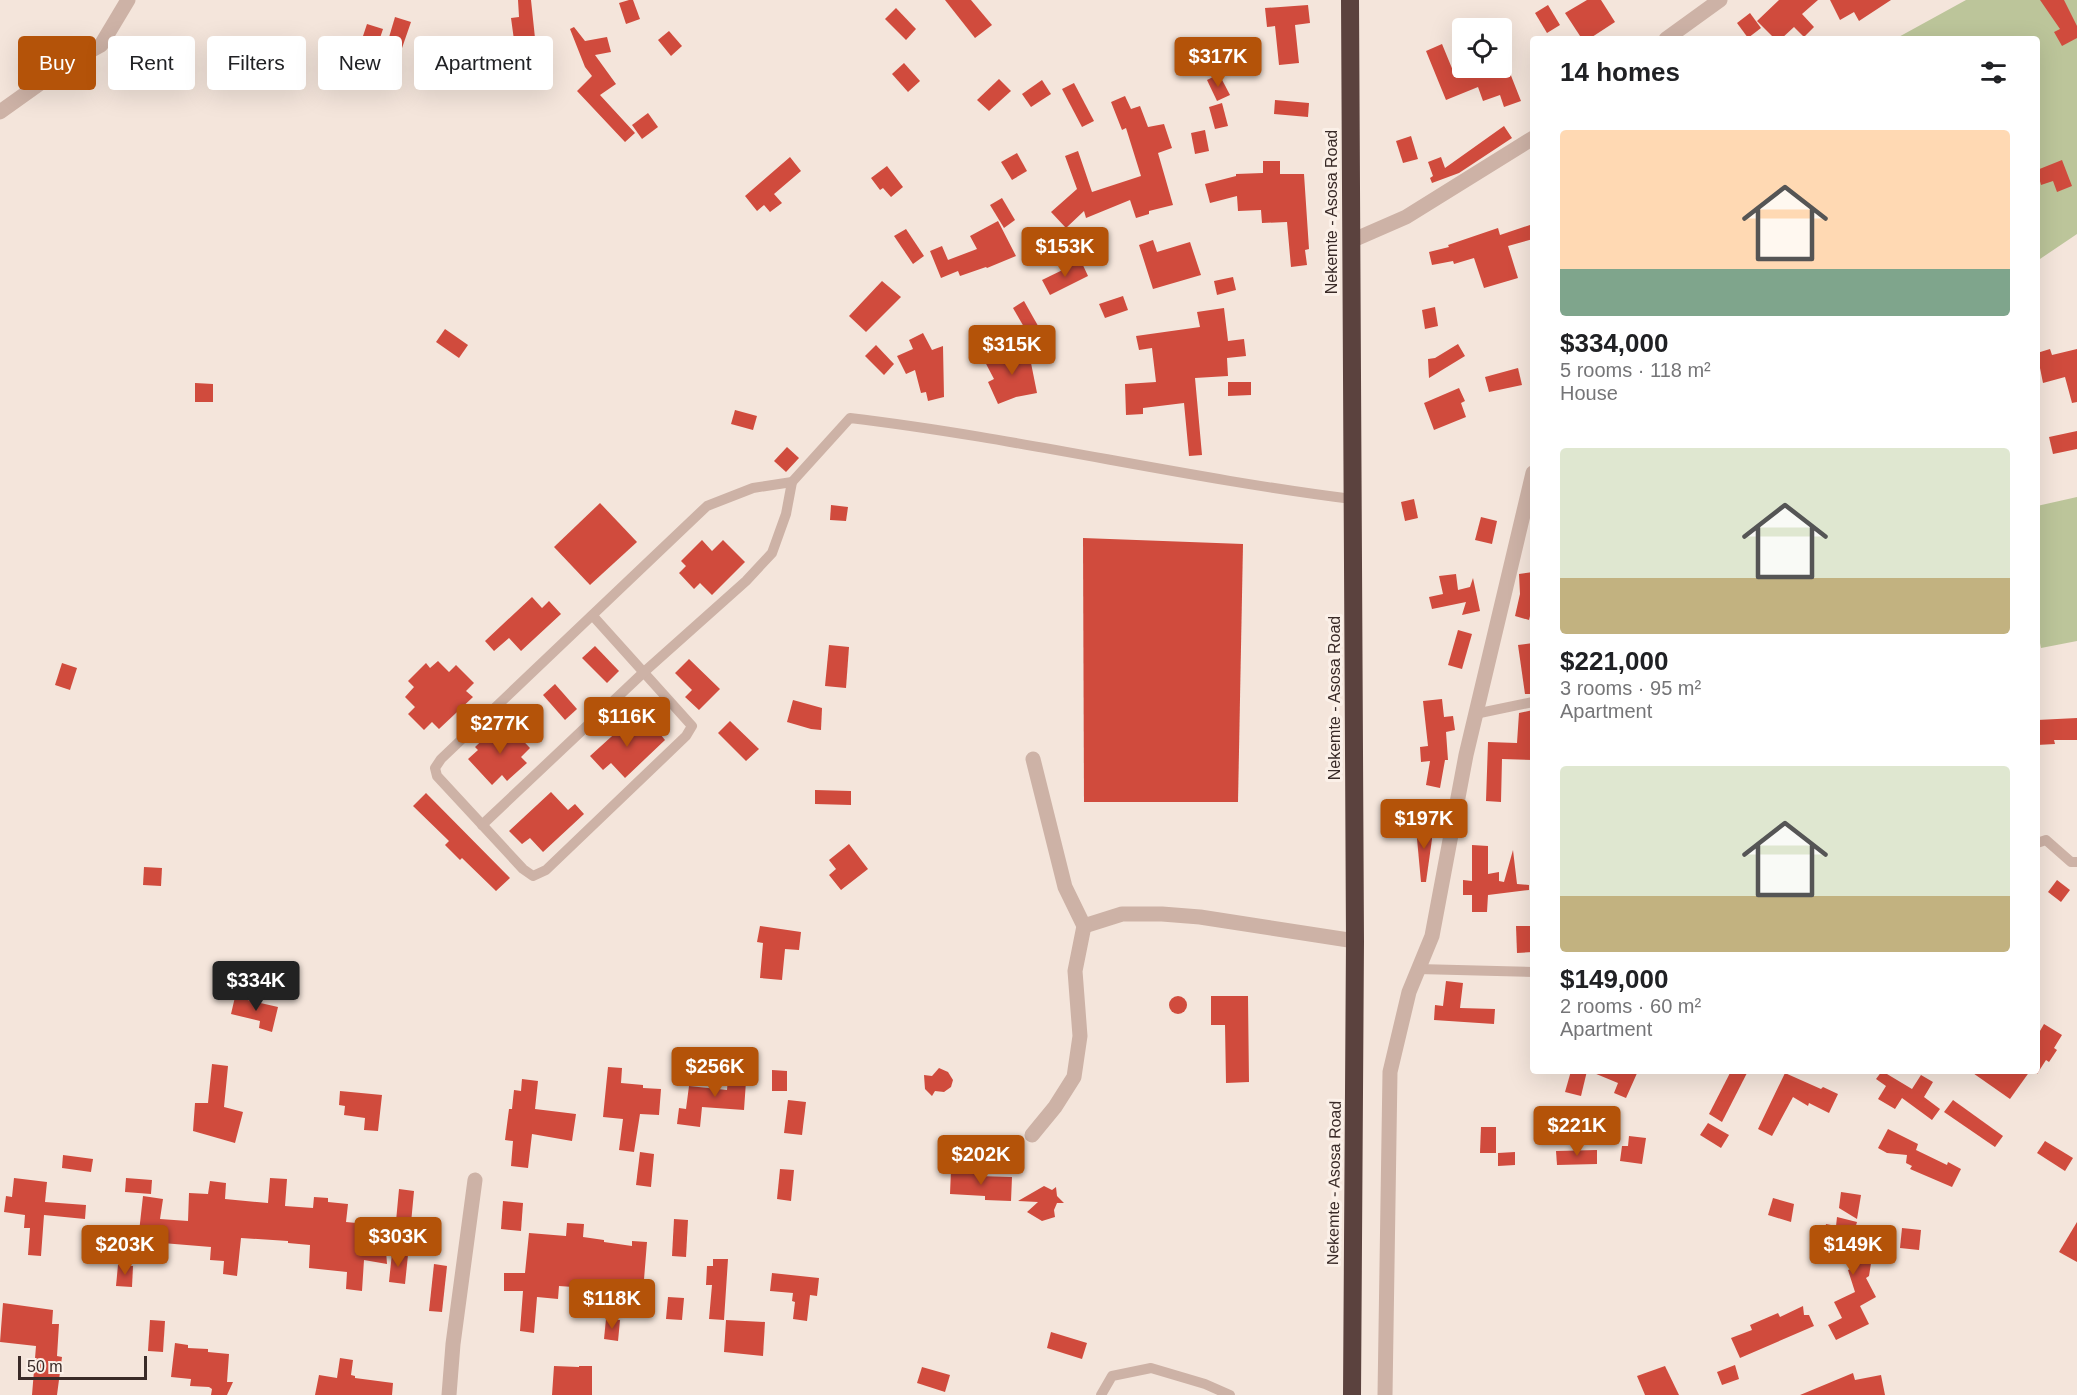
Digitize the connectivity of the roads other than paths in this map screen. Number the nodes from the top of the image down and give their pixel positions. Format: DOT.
graph roads {
  1 [pos="128,0"];
  2 [pos="1350,0"];
  3 [pos="1720,0"];
  4 [pos="1670,36"];
  5 [pos="0,112"];
  6 [pos="1530,140"];
  7 [pos="1351,241"];
  8 [pos="792,482"];
  9 [pos="1530,485"];
  10 [pos="1352,499"];
  11 [pos="593,616"];
  12 [pos="644,672"];
  13 [pos="1530,703"];
  14 [pos="1475,714"];
  15 [pos="1033,759"];
  16 [pos="482,825"];
  17 [pos="2040,842"];
  18 [pos="2077,862"];
  19 [pos="1084,926"];
  20 [pos="1355,941"];
  21 [pos="1418,969"];
  22 [pos="1530,972"];
  23 [pos="1032,1135"];
  24 [pos="475,1180"];
  25 [pos="449,1395"];
  26 [pos="1101,1395"];
  27 [pos="1230,1395"];
  28 [pos="1352,1395"];
  29 [pos="1385,1395"];
  1 -- 5 [label="street"];
  2 -- 7 [label="highway, Nekemte - Asosa Road"];
  3 -- 4 [label="street"];
  6 -- 7 [label="street"];
  7 -- 10 [label="highway, Nekemte - Asosa Road"];
  8 -- 10 [label="lane"];
  8 -- 11 [label="lane"];
  8 -- 12 [label="lane"];
  9 -- 14 [label="street"];
  10 -- 20 [label="highway, Nekemte - Asosa Road"];
  11 -- 12 [label="lane"];
  11 -- 16 [label="lane"];
  12 -- 16 [label="lane"];
  12 -- 16 [label="lane"];
  13 -- 14 [label="lane"];
  14 -- 21 [label="street"];
  15 -- 19 [label="street"];
  17 -- 18 [label="lane"];
  19 -- 20 [label="street"];
  19 -- 23 [label="street"];
  20 -- 28 [label="highway, Nekemte - Asosa Road"];
  21 -- 22 [label="lane"];
  21 -- 29 [label="street"];
  24 -- 25 [label="street"];
  26 -- 27 [label="lane"];
}
